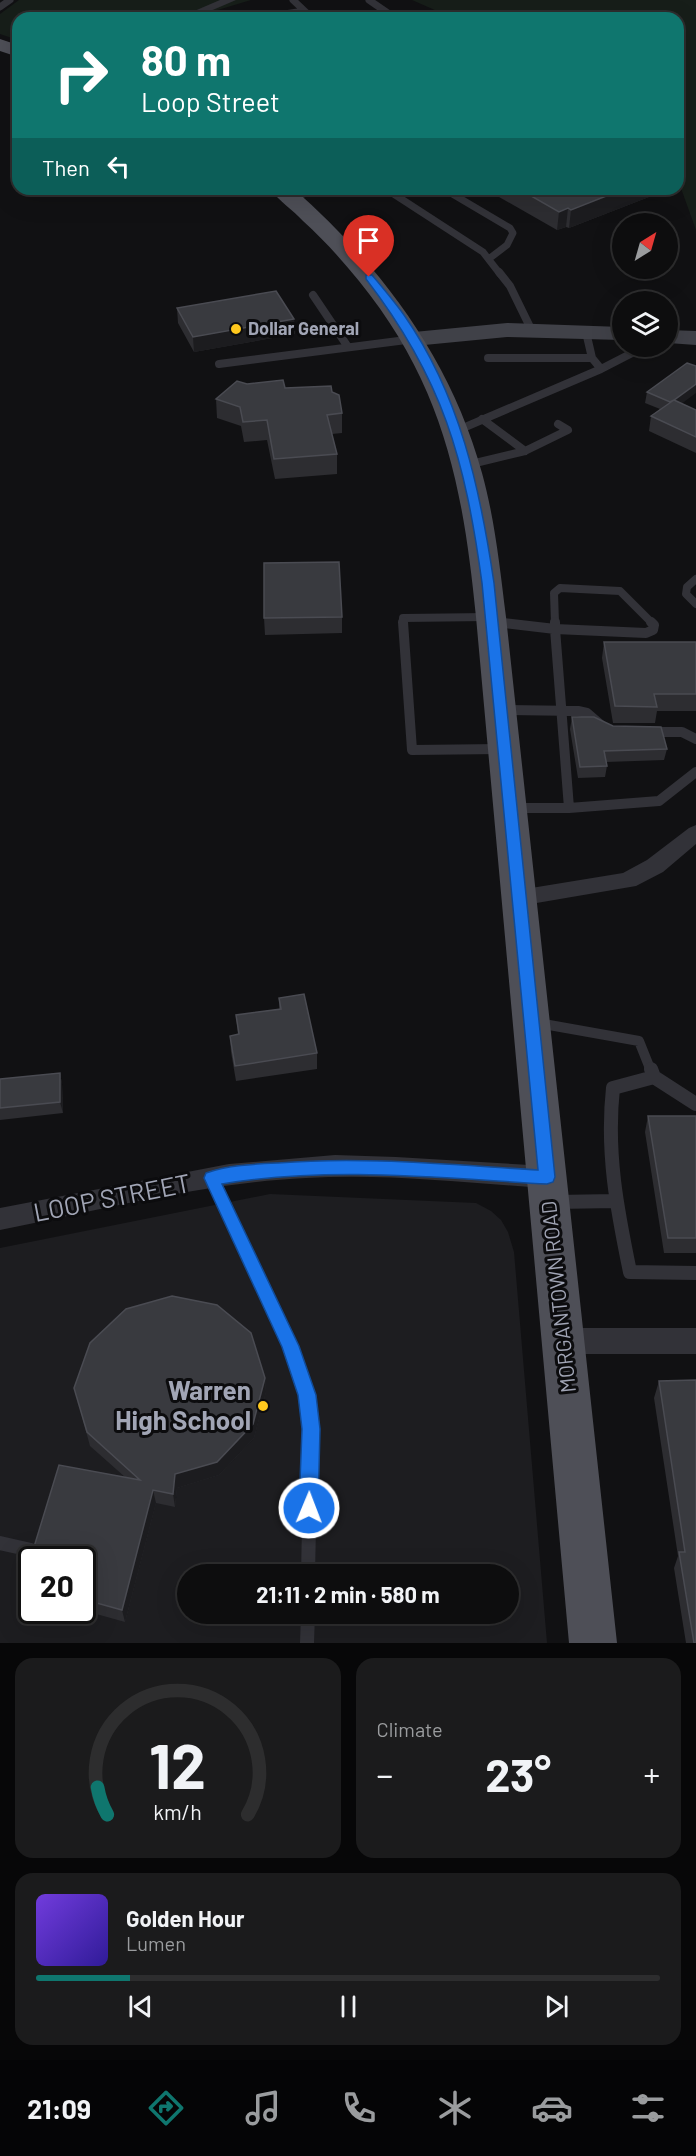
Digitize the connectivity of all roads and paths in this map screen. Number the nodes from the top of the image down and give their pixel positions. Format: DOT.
graph roads {
  1 [pos="10,0"];
  2 [pos="230,0"];
  3 [pos="293,0"];
  4 [pos="369,0"];
  5 [pos="0,7"];
  6 [pos="304,10"];
  7 [pos="199,12"];
  8 [pos="293,12"];
  9 [pos="386,12"];
  10 [pos="300,195"];
  11 [pos="395,195"];
  12 [pos="454,195"];
  13 [pos="490,258"];
  14 [pos="313,295"];
  15 [pos="531,330"];
  16 [pos="586,332"];
  17 [pos="612,333"];
  18 [pos="678,337"];
  19 [pos="696,338"];
  20 [pos="414,339"];
  21 [pos="348,347"];
  22 [pos="624,357"];
  23 [pos="488,358"];
  24 [pos="592,358"];
  25 [pos="219,364"];
  26 [pos="601,369"];
  27 [pos="558,424"];
  28 [pos="469,425"];
  29 [pos="544,432"];
  30 [pos="554,438"];
  31 [pos="525,451"];
  32 [pos="467,465"];
  33 [pos="696,579"];
  34 [pos="696,604"];
  35 [pos="491,619"];
  36 [pos="555,629"];
  37 [pos="501,710"];
  38 [pos="562,711"];
  39 [pos="609,730"];
  40 [pos="639,732"];
  41 [pos="696,739"];
  42 [pos="504,748"];
  43 [pos="696,772"];
  44 [pos="510,808"];
  45 [pos="569,808"];
  46 [pos="696,833"];
  47 [pos="519,898"];
  48 [pos="531,1022"];
  49 [pos="654,1077"];
  50 [pos="696,1104"];
  51 [pos="212,1178"];
  52 [pos="548,1190"];
  53 [pos="615,1201"];
  54 [pos="0,1219"];
  55 [pos="696,1273"];
  56 [pos="563,1341"];
  57 [pos="696,1341"];
  58 [pos="0,1543"];
  59 [pos="18,1547"];
  60 [pos="308,1564"];
  61 [pos="308,1624"];
  62 [pos="308,1643"];
  63 [pos="593,1643"];
  1 -- 5 [label="lane"];
  2 -- 7 [label="street"];
  3 -- 6 [label="lane"];
  4 -- 9 [label="lane"];
  6 -- 8 [label="lane"];
  10 -- 20 [label="main road, MORGANTOWN ROAD"];
  11 -- 13 [label="lane"];
  12 -- 13 [label="lane"];
  13 -- 15 [label="lane"];
  14 -- 21 [label="lane"];
  15 -- 16 [label="street"];
  15 -- 20 [label="street"];
  16 -- 17 [label="street"];
  16 -- 24 [label="lane"];
  18 -- 19 [label="street"];
  20 -- 21 [label="lane"];
  20 -- 28 [label="main road, MORGANTOWN ROAD"];
  21 -- 25 [label="lane"];
  22 -- 26 [label="lane"];
  23 -- 24 [label="lane"];
  24 -- 26 [label="lane"];
  26 -- 28 [label="lane"];
  27 -- 30 [label="lane"];
  28 -- 31 [label="lane"];
  28 -- 32 [label="main road, MORGANTOWN ROAD"];
  29 -- 30 [label="lane"];
  30 -- 31 [label="lane"];
  31 -- 32 [label="lane"];
  32 -- 35 [label="main road, MORGANTOWN ROAD"];
  33 -- 34 [label="lane"];
  35 -- 36 [label="lane"];
  35 -- 37 [label="main road, MORGANTOWN ROAD"];
  35 -- 42 [label="lane"];
  36 -- 36 [label="lane"];
  36 -- 38 [label="lane"];
  37 -- 38 [label="lane"];
  37 -- 42 [label="main road, MORGANTOWN ROAD"];
  38 -- 39 [label="lane"];
  38 -- 45 [label="lane"];
  40 -- 41 [label="lane"];
  42 -- 44 [label="main road, MORGANTOWN ROAD"];
  43 -- 45 [label="lane"];
  44 -- 45 [label="lane"];
  44 -- 47 [label="main road, MORGANTOWN ROAD"];
  46 -- 47 [label="street"];
  47 -- 48 [label="main road, MORGANTOWN ROAD"];
  48 -- 49 [label="lane"];
  48 -- 52 [label="main road, MORGANTOWN ROAD"];
  49 -- 50 [label="lane"];
  49 -- 53 [label="lane"];
  51 -- 52 [label="street, LOOP STREET"];
  51 -- 54 [label="street, LOOP STREET"];
  51 -- 60 [label="lane"];
  52 -- 53 [label="lane"];
  52 -- 56 [label="main road, MORGANTOWN ROAD"];
  53 -- 55 [label="lane"];
  56 -- 57 [label="street"];
  56 -- 63 [label="main road, MORGANTOWN ROAD"];
  58 -- 59 [label="lane"];
  61 -- 62 [label="lane"];
}
